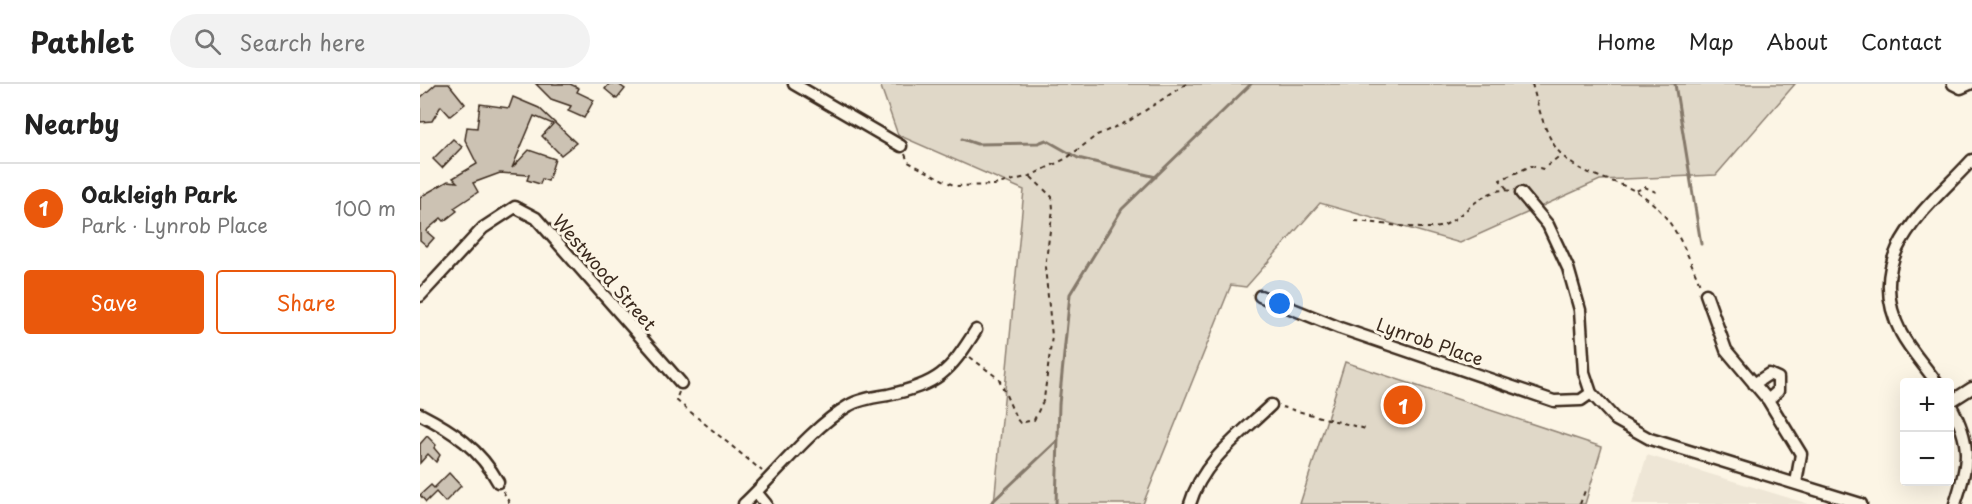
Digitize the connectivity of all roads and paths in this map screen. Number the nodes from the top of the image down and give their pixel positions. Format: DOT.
graph roads {
  1 [pos="794,84"];
  2 [pos="1186,84"];
  3 [pos="1532,84"];
  4 [pos="1953,84"];
  5 [pos="1970,88"];
  6 [pos="901,146"];
  7 [pos="1561,155"];
  8 [pos="1972,160"];
  9 [pos="1030,176"];
  10 [pos="1507,189"];
  11 [pos="1636,191"];
  12 [pos="1521,193"];
  13 [pos="1660,194"];
  14 [pos="1355,221"];
  15 [pos="1706,294"];
  16 [pos="1260,296"];
  17 [pos="420,297"];
  18 [pos="976,330"];
  19 [pos="980,363"];
  20 [pos="1932,378"];
  21 [pos="681,383"];
  22 [pos="1754,384"];
  23 [pos="1972,388"];
  24 [pos="1591,393"];
  25 [pos="1768,400"];
  26 [pos="1954,400"];
  27 [pos="1271,405"];
  28 [pos="1954,411"];
  29 [pos="420,414"];
  30 [pos="1366,429"];
  31 [pos="770,477"];
  32 [pos="1796,483"];
  33 [pos="500,485"];
  34 [pos="1586,488"];
  35 [pos="756,492"];
  36 [pos="510,504"];
  37 [pos="744,504"];
  38 [pos="766,504"];
  39 [pos="1190,504"];
  40 [pos="1580,504"];
  41 [pos="1861,504"];
  42 [pos="1955,504"];
  1 -- 6 [label="street"];
  2 -- 9 [label="path"];
  3 -- 7 [label="path"];
  4 -- 5 [label="street"];
  6 -- 9 [label="path"];
  7 -- 10 [label="path"];
  7 -- 11 [label="path"];
  8 -- 20 [label="street"];
  9 -- 19 [label="path"];
  10 -- 12 [label="path"];
  10 -- 14 [label="path"];
  11 -- 13 [label="path"];
  11 -- 15 [label="path"];
  12 -- 24 [label="street"];
  15 -- 22 [label="street"];
  16 -- 24 [label="street, Lynrob Place"];
  17 -- 21 [label="street, Westwood Street"];
  18 -- 31 [label="street"];
  21 -- 31 [label="path"];
  22 -- 25 [label="street"];
  22 -- 25 [label="street"];
  23 -- 26 [label="street"];
  24 -- 32 [label="street"];
  25 -- 32 [label="street"];
  27 -- 30 [label="path"];
  27 -- 39 [label="street"];
  28 -- 42 [label="street"];
  29 -- 33 [label="street"];
  31 -- 35 [label="street"];
  32 -- 41 [label="street"];
  33 -- 36 [label="path"];
  34 -- 40 [label="path"];
  35 -- 37 [label="street"];
  35 -- 38 [label="street"];
}
